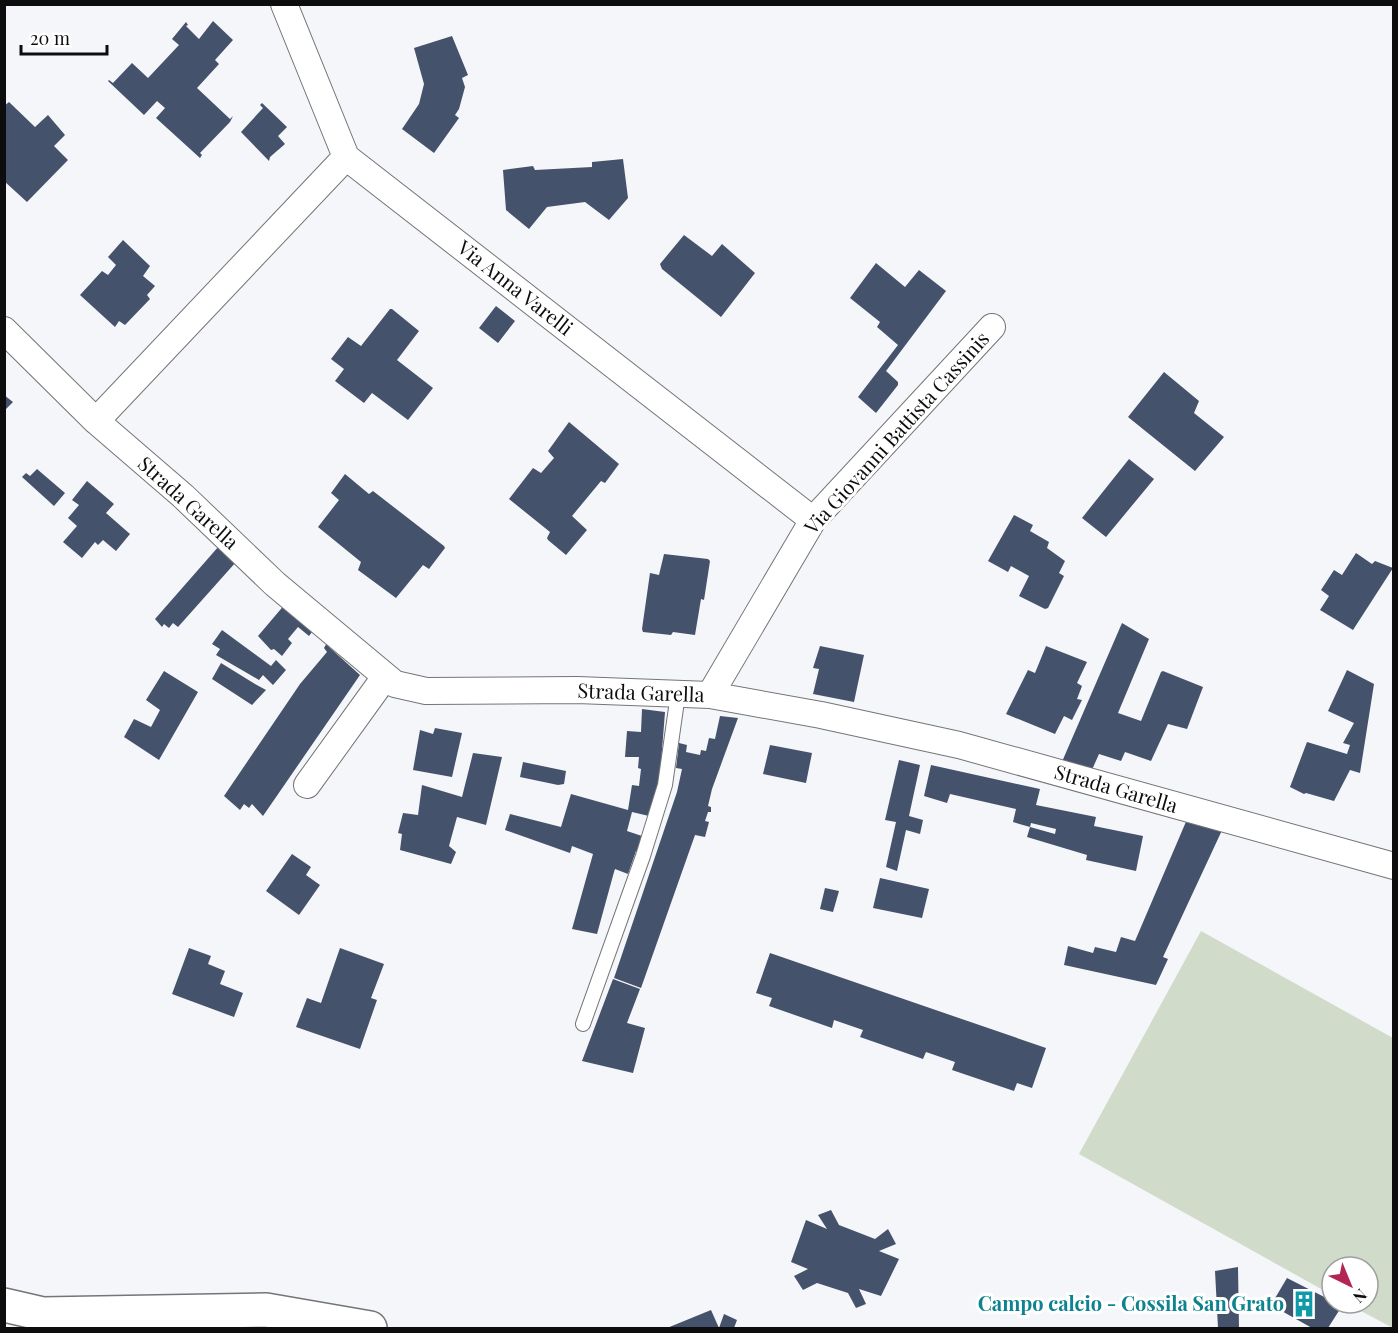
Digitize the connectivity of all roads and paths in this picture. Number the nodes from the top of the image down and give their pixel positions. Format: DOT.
graph roads {
  1 [pos="284,4"];
  2 [pos="346,157"];
  3 [pos="992,327"];
  4 [pos="4,330"];
  5 [pos="96,421"];
  6 [pos="813,520"];
  7 [pos="385,677"];
  8 [pos="678,694"];
  9 [pos="710,695"];
  10 [pos="306,785"];
  11 [pos="1394,866"];
  12 [pos="583,1024"];
  13 [pos="4,1305"];
  14 [pos="370,1329"];
  1 -- 2 [label="street"];
  2 -- 5 [label="street"];
  2 -- 6 [label="street, Via Anna Varelli"];
  3 -- 6 [label="street, Via Giovanni Battista Cassinis"];
  4 -- 5 [label="street, Strada Garella"];
  5 -- 7 [label="street, Strada Garella"];
  6 -- 9 [label="street, Via Giovanni Battista Cassinis"];
  7 -- 8 [label="street, Strada Garella"];
  7 -- 10 [label="street"];
  8 -- 9 [label="street, Strada Garella"];
  8 -- 12 [label="lane"];
  9 -- 11 [label="street, Strada Garella"];
  13 -- 14 [label="main road"];
}
